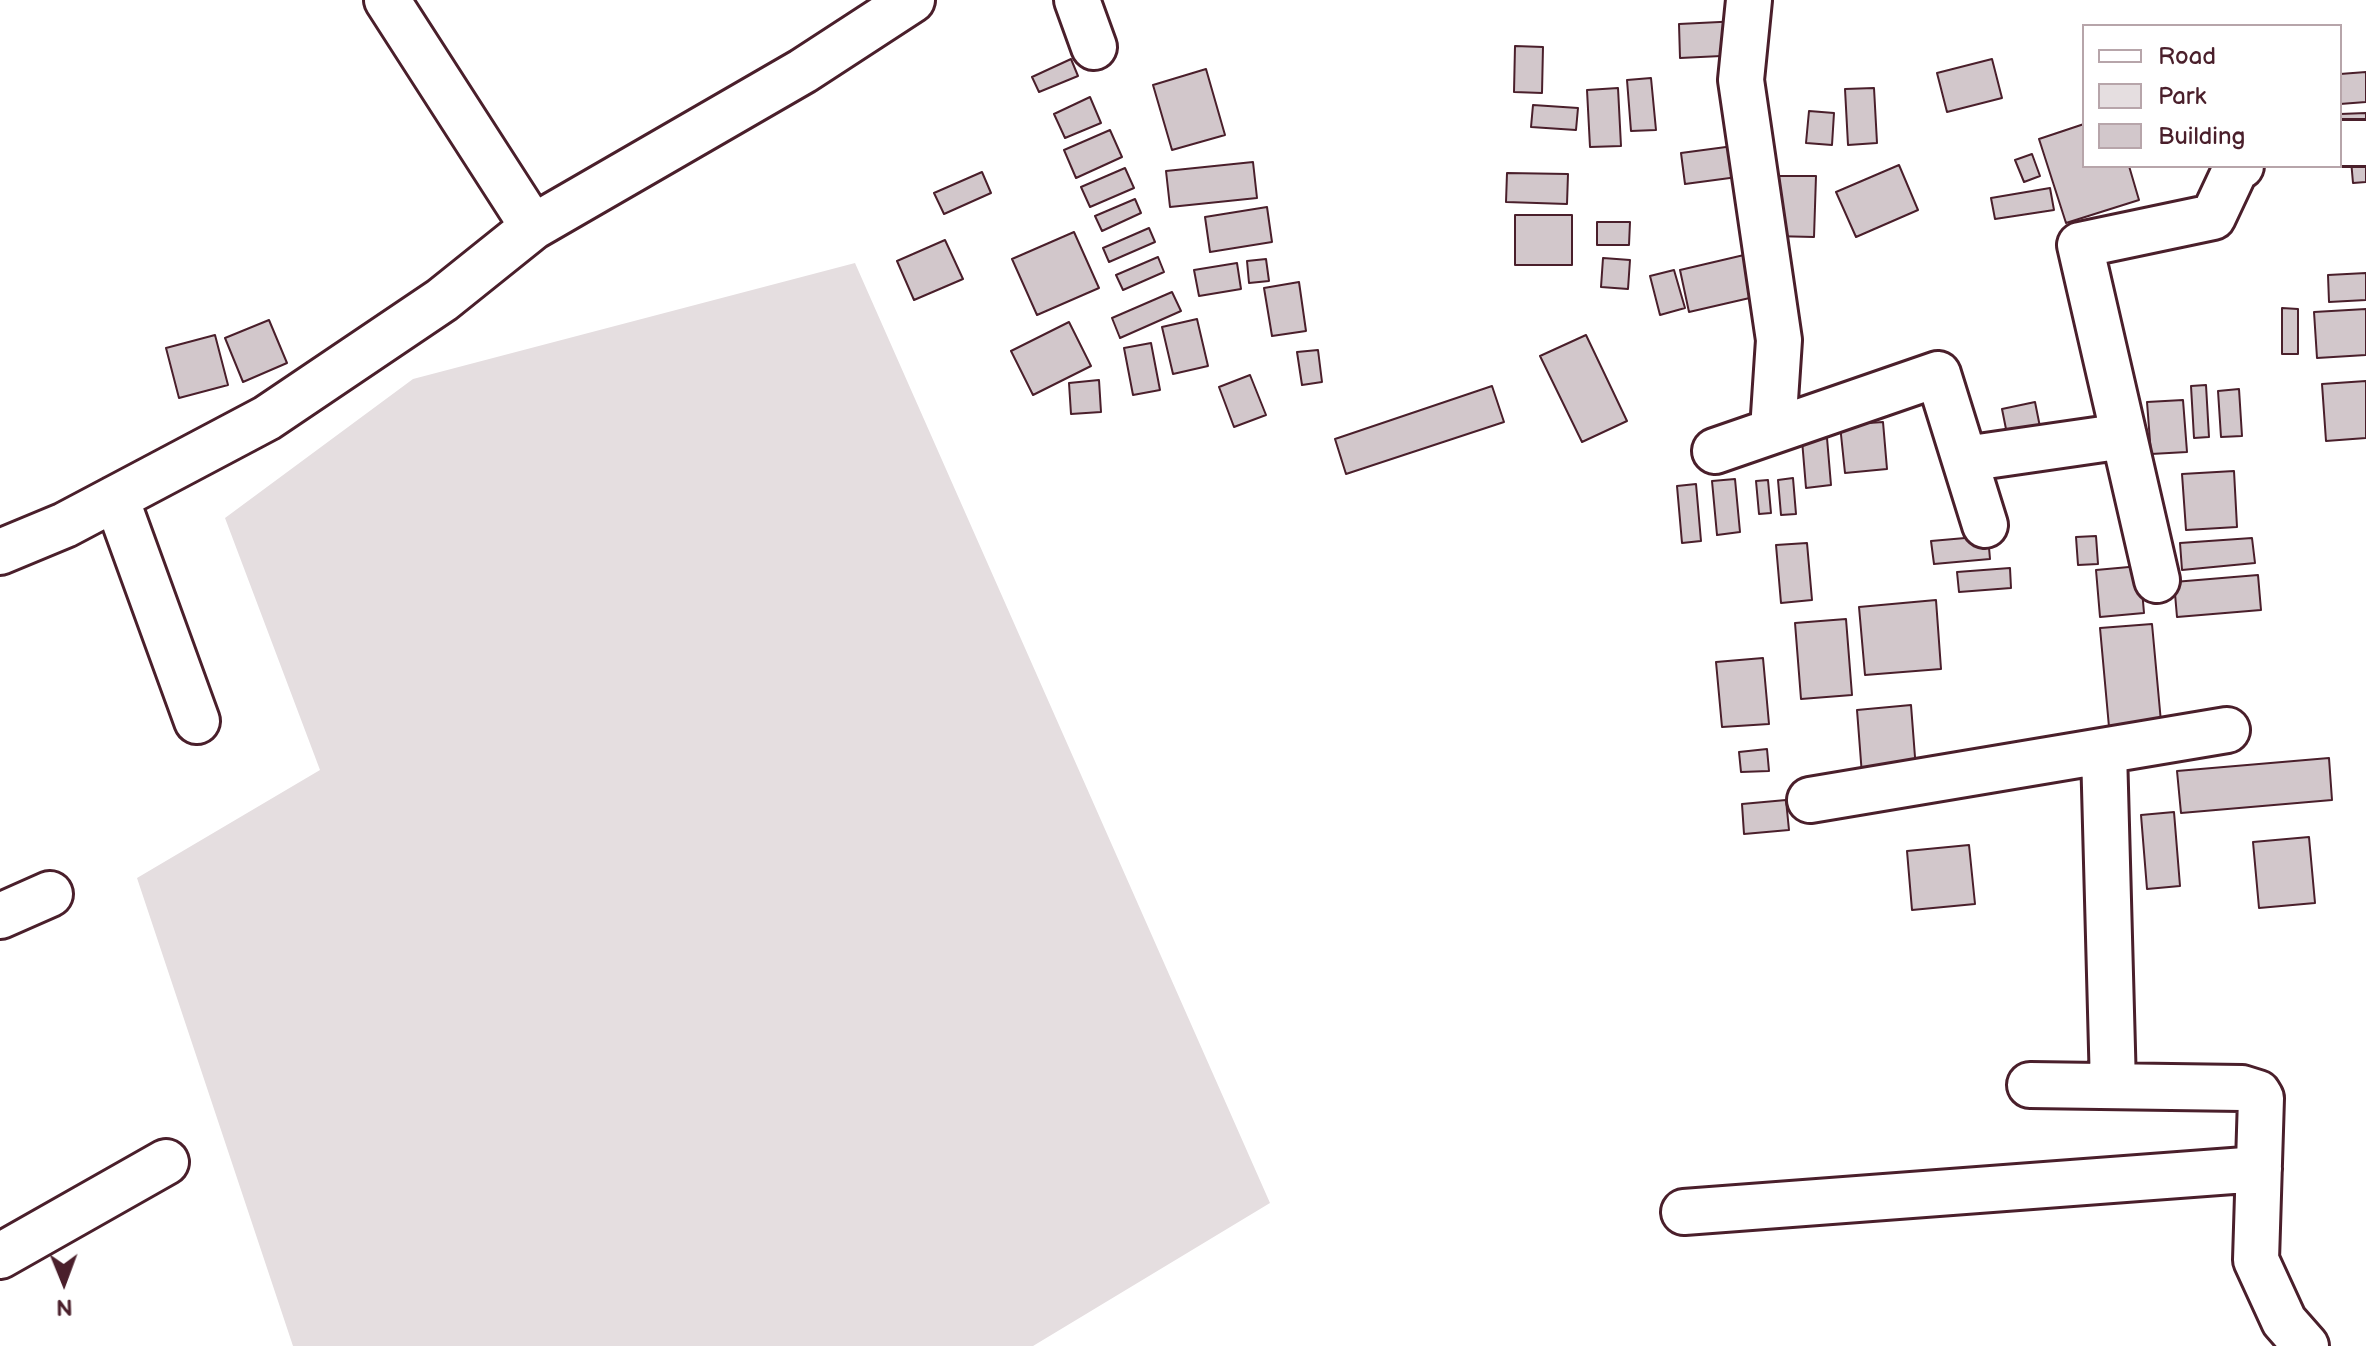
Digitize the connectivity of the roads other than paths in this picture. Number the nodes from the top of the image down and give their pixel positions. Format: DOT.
graph roads {
  1 [pos="387,0"];
  2 [pos="912,0"];
  3 [pos="1077,0"];
  4 [pos="1749,0"];
  5 [pos="1094,47"];
  6 [pos="2342,143"];
  7 [pos="2366,143"];
  8 [pos="2236,168"];
  9 [pos="533,227"];
  10 [pos="1773,430"];
  11 [pos="2124,436"];
  12 [pos="1715,451"];
  13 [pos="1965,459"];
  14 [pos="116,498"];
  15 [pos="1985,525"];
  16 [pos="0,552"];
  17 [pos="2157,580"];
  18 [pos="197,721"];
  19 [pos="2227,730"];
  20 [pos="2104,751"];
  21 [pos="1810,800"];
  22 [pos="50,894"];
  23 [pos="0,916"];
  24 [pos="2030,1085"];
  25 [pos="2113,1086"];
  26 [pos="166,1162"];
  27 [pos="2259,1169"];
  28 [pos="1684,1212"];
  29 [pos="0,1256"];
  30 [pos="2306,1346"];
  1 -- 9 [label="street"];
  2 -- 9 [label="street"];
  3 -- 5 [label="street"];
  4 -- 10 [label="street"];
  6 -- 7 [label="street"];
  8 -- 11 [label="street"];
  9 -- 14 [label="street"];
  10 -- 12 [label="street"];
  10 -- 13 [label="street"];
  11 -- 13 [label="street"];
  11 -- 17 [label="street"];
  13 -- 15 [label="street"];
  14 -- 16 [label="street"];
  14 -- 18 [label="street"];
  19 -- 20 [label="street"];
  20 -- 21 [label="street"];
  20 -- 25 [label="street"];
  22 -- 23 [label="street"];
  24 -- 25 [label="street"];
  25 -- 27 [label="street"];
  26 -- 29 [label="street"];
  27 -- 28 [label="street"];
  27 -- 30 [label="street"];
}
